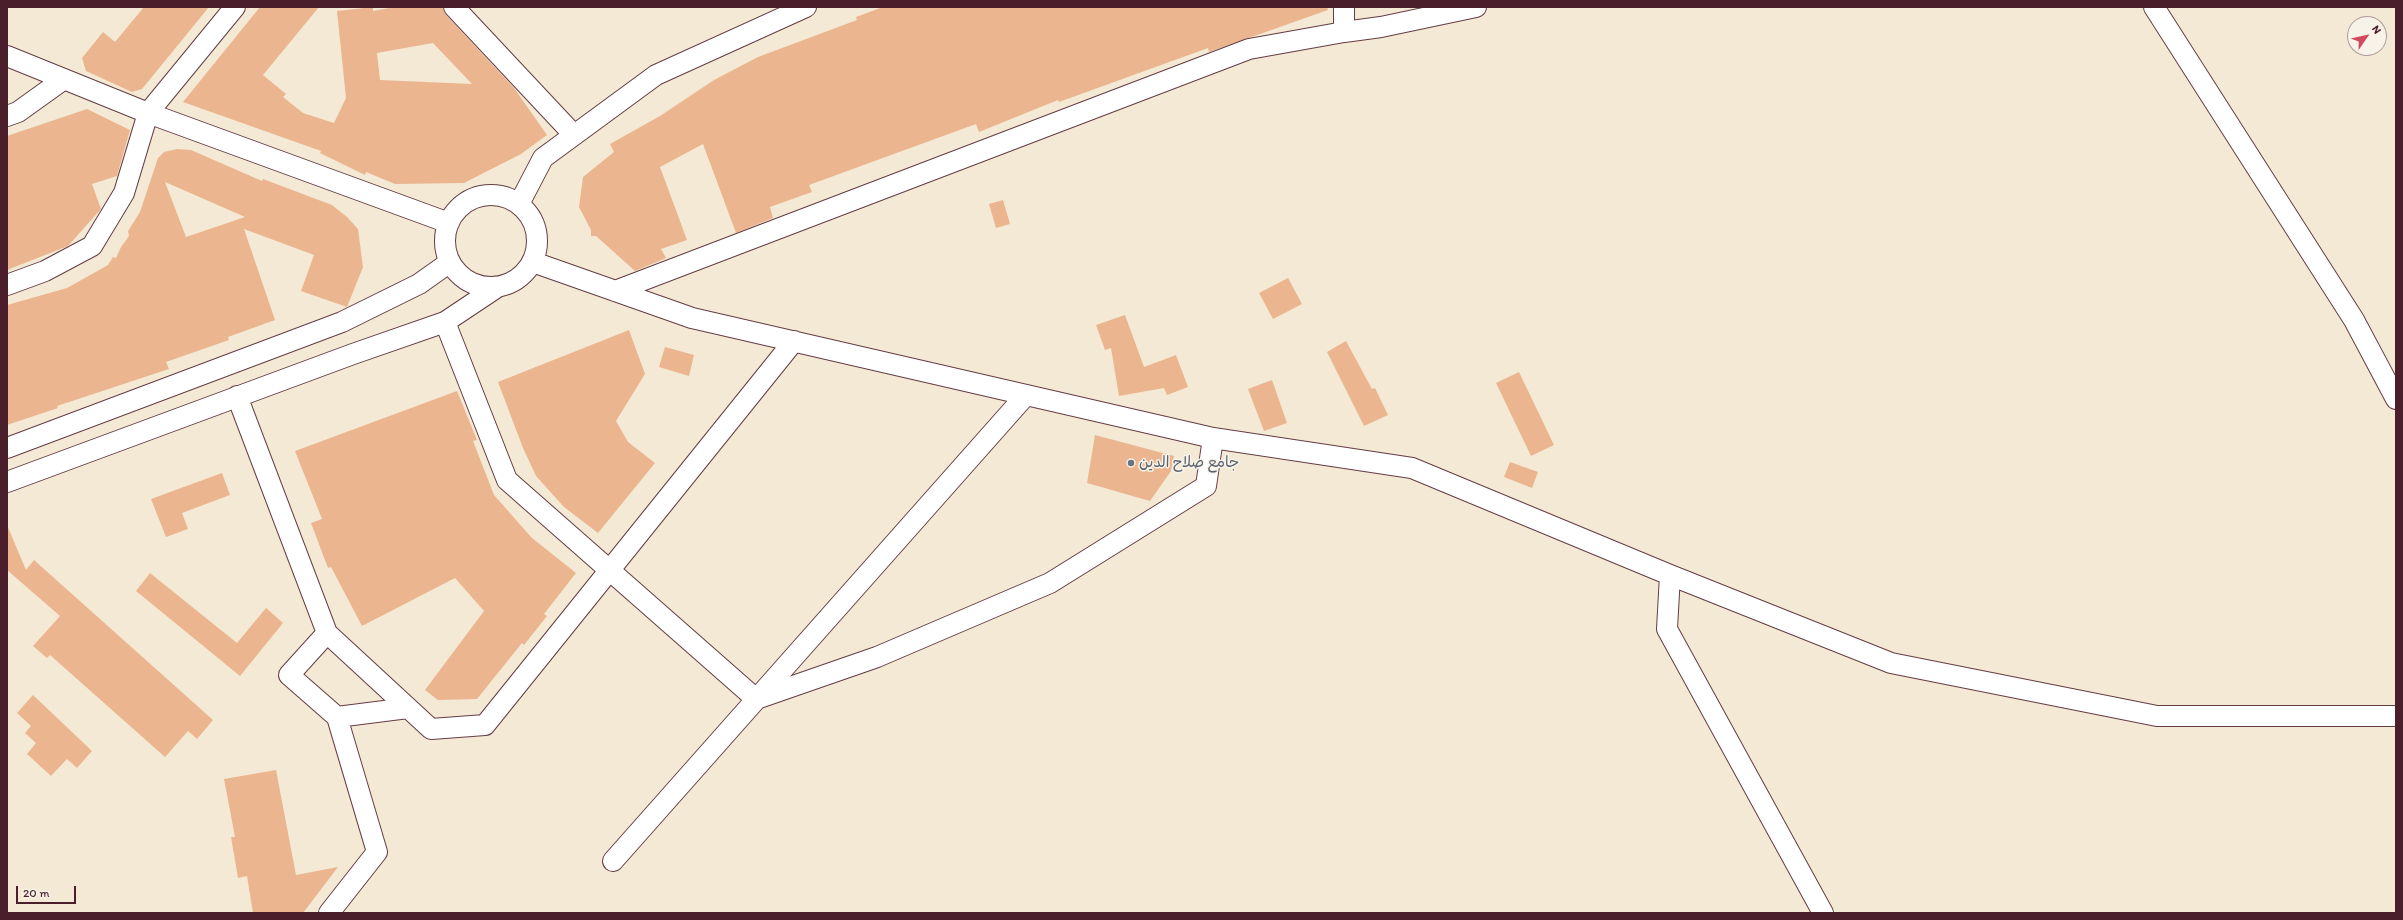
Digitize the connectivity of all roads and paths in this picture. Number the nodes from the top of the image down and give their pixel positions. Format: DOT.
graph roads {
  1 [pos="235,7"];
  2 [pos="454,7"];
  3 [pos="806,7"];
  4 [pos="1344,7"];
  5 [pos="1476,7"];
  6 [pos="2154,7"];
  7 [pos="1344,32"];
  8 [pos="7,56"];
  9 [pos="64,79"];
  10 [pos="148,113"];
  11 [pos="7,116"];
  12 [pos="574,135"];
  13 [pos="519,204"];
  14 [pos="449,223"];
  15 [pos="450,262"];
  16 [pos="533,262"];
  17 [pos="7,285"];
  18 [pos="496,288"];
  19 [pos="615,291"];
  20 [pos="445,322"];
  21 [pos="794,341"];
  22 [pos="1026,395"];
  23 [pos="237,396"];
  24 [pos="2396,399"];
  25 [pos="1213,438"];
  26 [pos="7,448"];
  27 [pos="7,482"];
  28 [pos="610,570"];
  29 [pos="1670,575"];
  30 [pos="327,633"];
  31 [pos="756,699"];
  32 [pos="408,708"];
  33 [pos="2396,716"];
  34 [pos="337,717"];
  35 [pos="613,861"];
  36 [pos="329,913"];
  37 [pos="1823,913"];
  1 -- 10 [label="street"];
  2 -- 12 [label="street"];
  3 -- 12 [label="street"];
  4 -- 7 [label="street"];
  5 -- 7 [label="street"];
  6 -- 24 [label="street"];
  7 -- 19 [label="street"];
  8 -- 9 [label="street"];
  9 -- 10 [label="street"];
  9 -- 11 [label="street"];
  10 -- 14 [label="street"];
  10 -- 17 [label="street"];
  12 -- 13 [label="street"];
  13 -- 14 [label="street"];
  13 -- 16 [label="street"];
  14 -- 15 [label="street"];
  15 -- 18 [label="street"];
  15 -- 26 [label="street"];
  16 -- 18 [label="street"];
  16 -- 19 [label="street"];
  18 -- 20 [label="street"];
  19 -- 21 [label="street"];
  20 -- 23 [label="street"];
  20 -- 28 [label="street"];
  21 -- 22 [label="street"];
  21 -- 28 [label="street"];
  22 -- 25 [label="street"];
  22 -- 31 [label="street"];
  23 -- 27 [label="street"];
  23 -- 30 [label="street"];
  25 -- 29 [label="street"];
  25 -- 31 [label="street"];
  28 -- 31 [label="street"];
  28 -- 32 [label="street"];
  29 -- 33 [label="street"];
  29 -- 37 [label="street"];
  30 -- 32 [label="street"];
  30 -- 34 [label="street"];
  31 -- 35 [label="street"];
  32 -- 34 [label="street"];
  34 -- 36 [label="street"];
}
